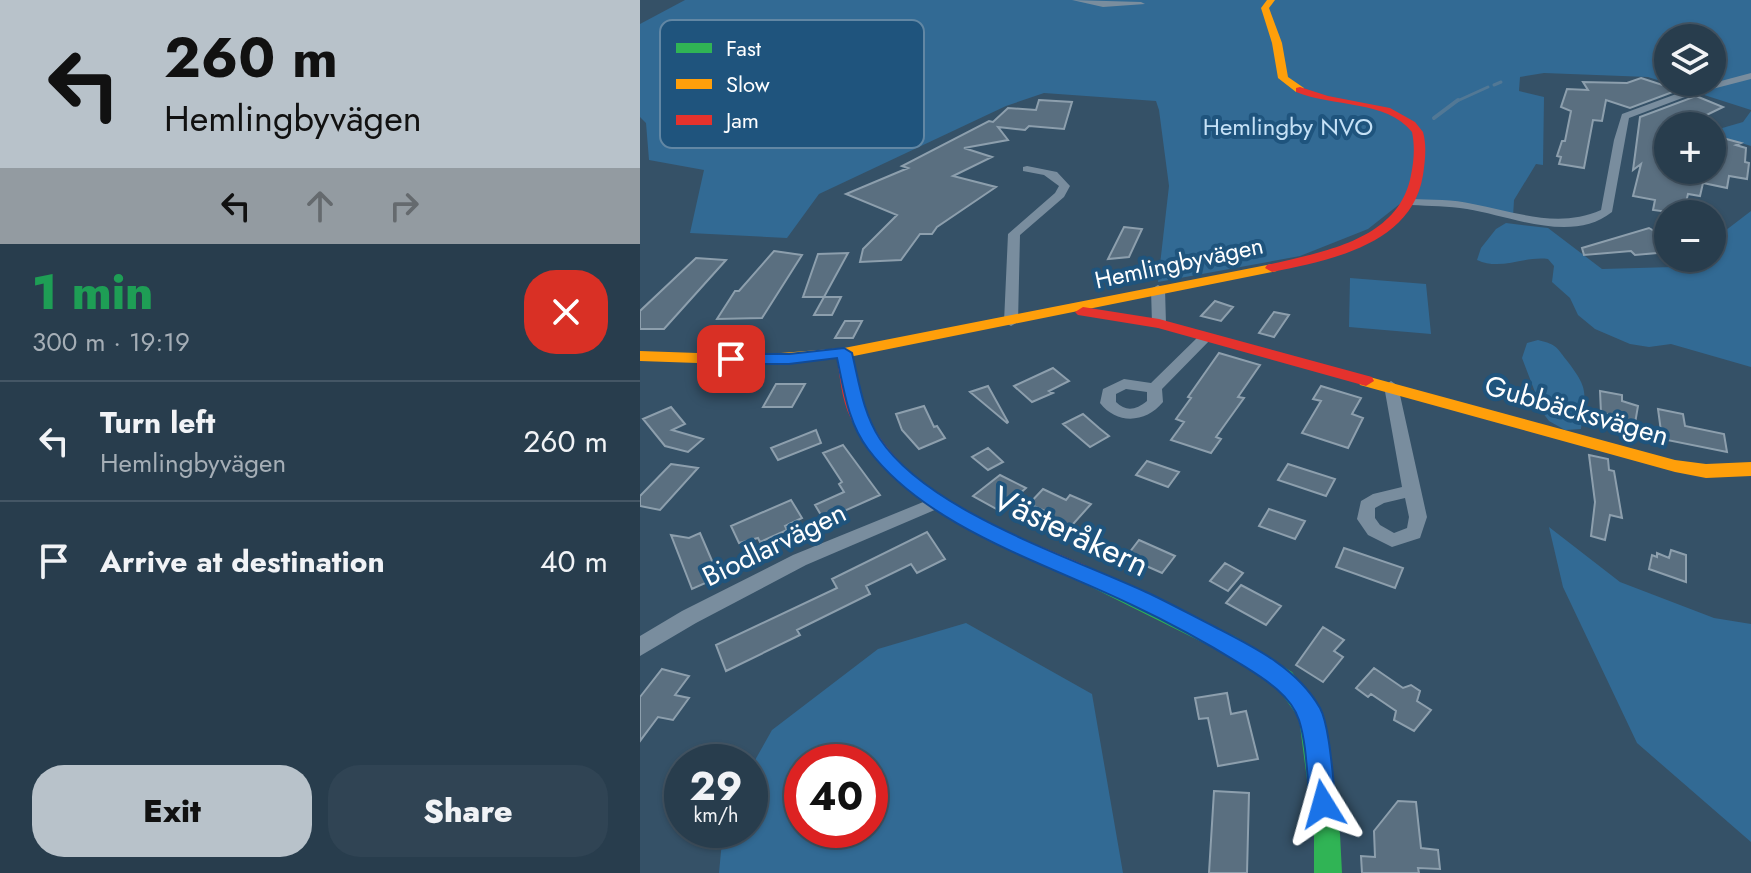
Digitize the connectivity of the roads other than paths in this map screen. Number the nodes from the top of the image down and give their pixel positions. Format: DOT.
graph roads {
  1 [pos="1076,0"];
  2 [pos="1271,0"];
  3 [pos="1141,4"];
  4 [pos="1751,76"];
  5 [pos="1027,169"];
  6 [pos="1411,202"];
  7 [pos="1158,289"];
  8 [pos="1070,310"];
  9 [pos="1011,322"];
  10 [pos="1159,324"];
  11 [pos="1206,337"];
  12 [pos="844,353"];
  13 [pos="640,356"];
  14 [pos="1391,386"];
  15 [pos="1154,388"];
  16 [pos="1751,469"];
  17 [pos="1411,491"];
  18 [pos="938,502"];
  19 [pos="640,647"];
  20 [pos="1328,873"];
  1 -- 3 [label="street"];
  2 -- 6 [label="street"];
  4 -- 6 [label="street"];
  5 -- 9 [label="street"];
  6 -- 7 [label="street, Hemlingbyvägen"];
  7 -- 8 [label="street, Hemlingbyvägen"];
  7 -- 10 [label="street"];
  8 -- 9 [label="street, Hemlingbyvägen"];
  8 -- 10 [label="street, Gubbäcksvägen"];
  9 -- 12 [label="street, Hemlingbyvägen"];
  10 -- 11 [label="street, Gubbäcksvägen"];
  11 -- 14 [label="street, Gubbäcksvägen"];
  11 -- 15 [label="street"];
  12 -- 13 [label="street, Hemlingbyvägen"];
  12 -- 18 [label="street, Västeråkern"];
  14 -- 16 [label="street, Gubbäcksvägen"];
  14 -- 17 [label="street"];
  18 -- 19 [label="street, Biodlarvägen"];
  18 -- 20 [label="street, Västeråkern"];
}
